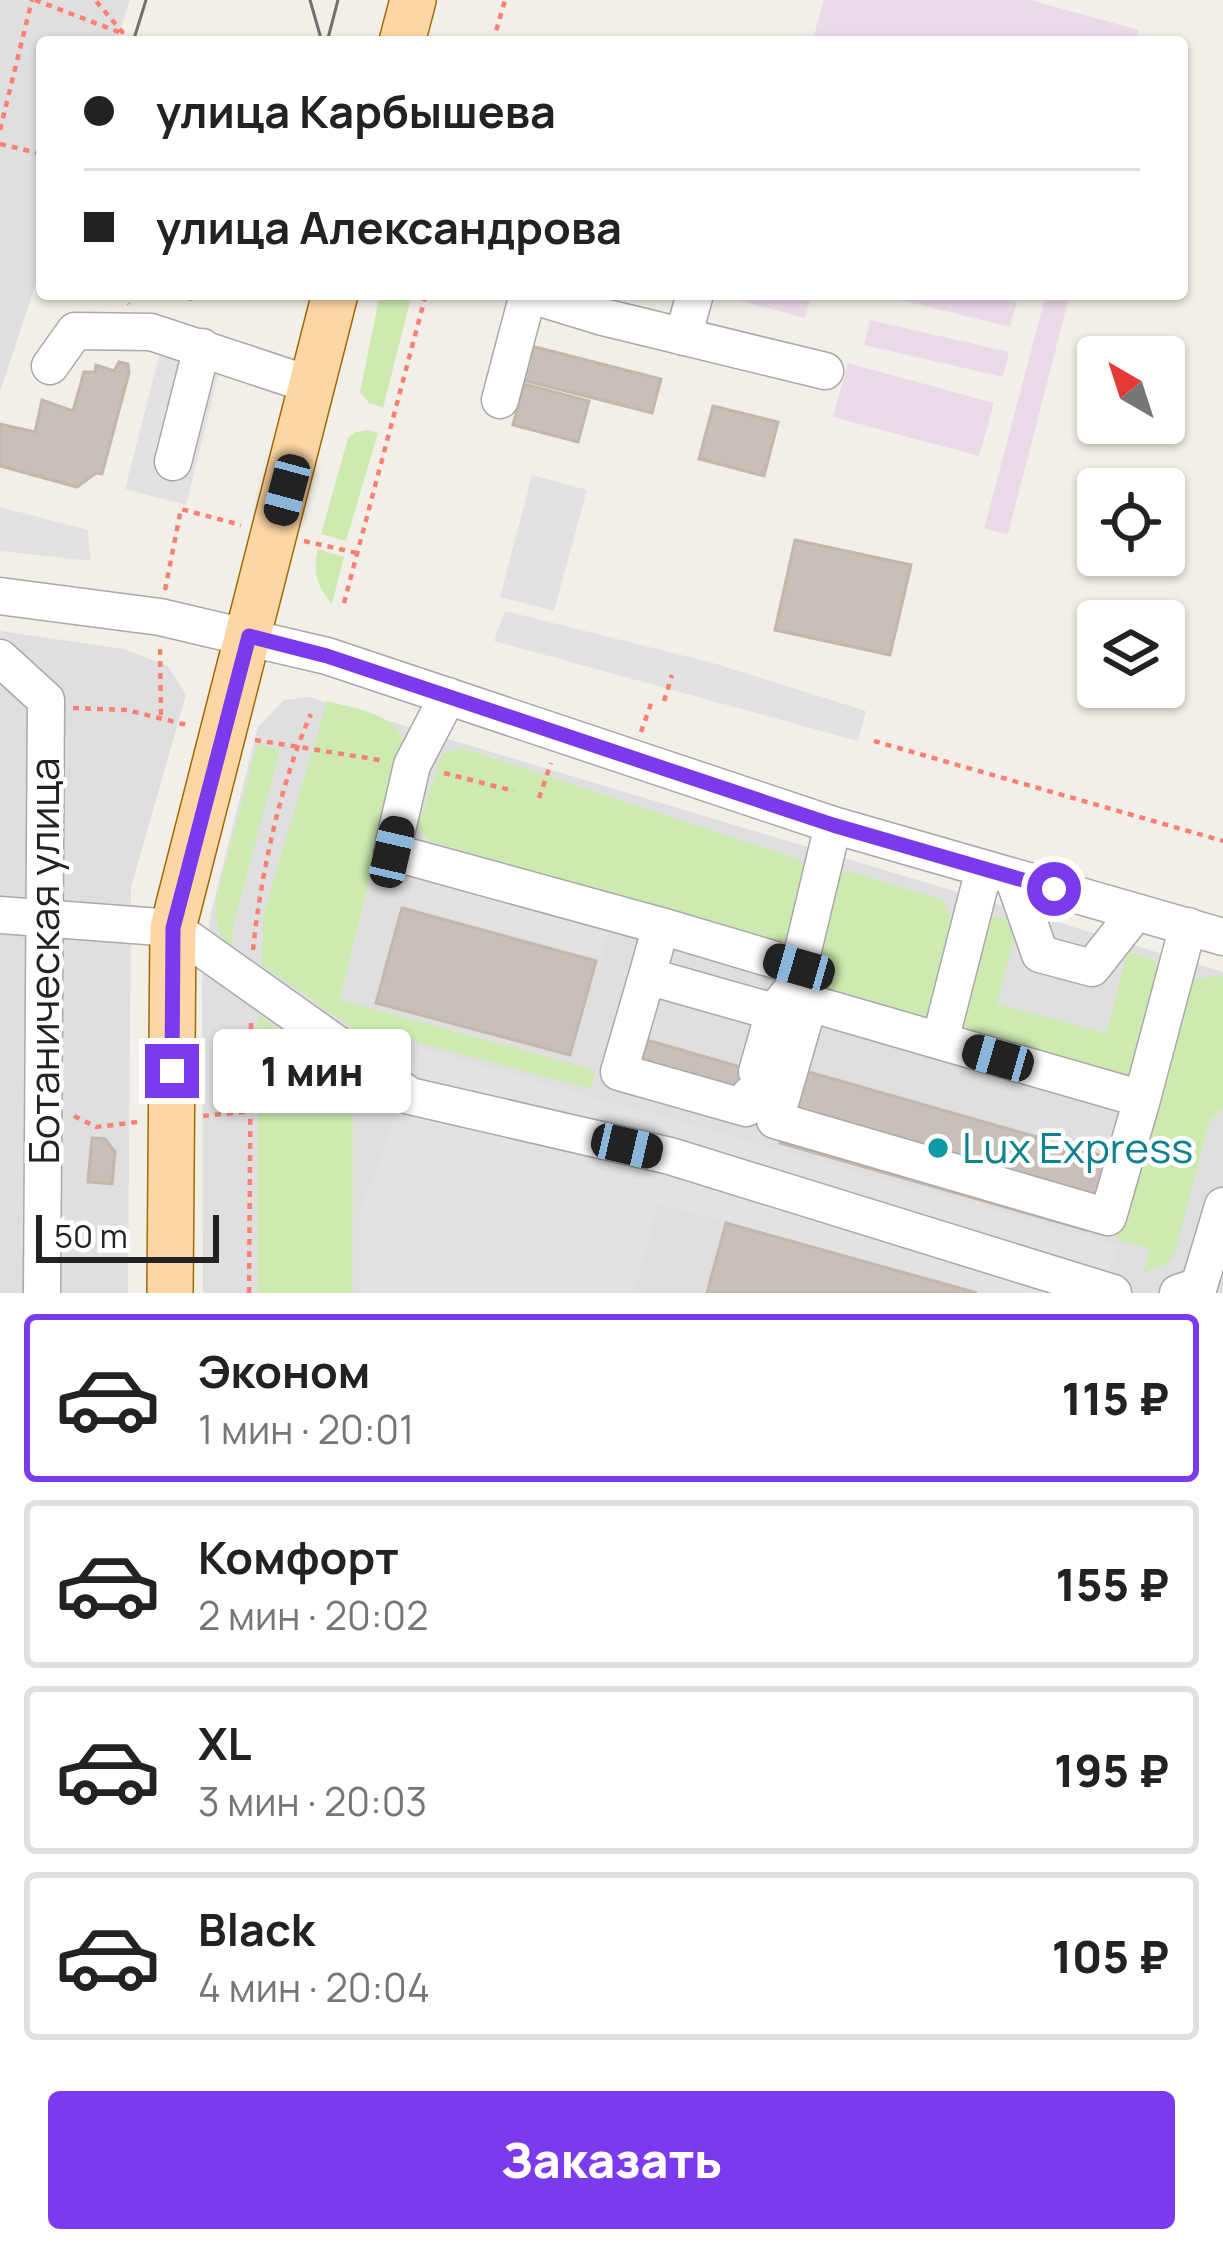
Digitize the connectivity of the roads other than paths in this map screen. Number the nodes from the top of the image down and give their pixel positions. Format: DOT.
graph roads {
  1 [pos="413,0"];
  2 [pos="403,36"];
  3 [pos="334,300"];
  4 [pos="526,300"];
  5 [pos="571,300"];
  6 [pos="693,300"];
  7 [pos="606,305"];
  8 [pos="683,337"];
  9 [pos="202,347"];
  10 [pos="50,366"];
  11 [pos="825,371"];
  12 [pos="314,386"];
  13 [pos="500,400"];
  14 [pos="173,462"];
  15 [pos="0,596"];
  16 [pos="249,636"];
  17 [pos="0,658"];
  18 [pos="448,696"];
  19 [pos="833,825"];
  20 [pos="998,873"];
  21 [pos="1136,912"];
  22 [pos="0,915"];
  23 [pos="42,916"];
  24 [pos="661,926"];
  25 [pos="173,928"];
  26 [pos="1206,932"];
  27 [pos="799,967"];
  28 [pos="647,976"];
  29 [pos="775,1012"];
  30 [pos="940,1041"];
  31 [pos="1142,1099"];
  32 [pos="1223,1206"];
  33 [pos="42,1293"];
  34 [pos="170,1293"];
  35 [pos="1113,1293"];
  36 [pos="1178,1293"];
  1 -- 2 [label="main road"];
  3 -- 12 [label="main road"];
  4 -- 13 [label="street"];
  5 -- 7 [label="street"];
  6 -- 8 [label="street"];
  7 -- 8 [label="street"];
  8 -- 11 [label="street"];
  9 -- 10 [label="street"];
  9 -- 12 [label="street"];
  9 -- 14 [label="street"];
  12 -- 16 [label="main road"];
  15 -- 16 [label="street"];
  16 -- 18 [label="street"];
  16 -- 25 [label="main road"];
  17 -- 23 [label="street, Ботаническая улица"];
  18 -- 19 [label="street"];
  18 -- 24 [label="street"];
  19 -- 20 [label="street"];
  19 -- 27 [label="street"];
  20 -- 21 [label="street"];
  20 -- 21 [label="street"];
  20 -- 30 [label="street"];
  21 -- 26 [label="street"];
  22 -- 23 [label="street"];
  23 -- 25 [label="street"];
  23 -- 33 [label="street, Ботаническая улица"];
  24 -- 27 [label="street"];
  24 -- 28 [label="street"];
  25 -- 34 [label="main road"];
  25 -- 35 [label="street"];
  26 -- 31 [label="street"];
  27 -- 29 [label="street"];
  28 -- 29 [label="street"];
  28 -- 29 [label="street"];
  30 -- 31 [label="street"];
  30 -- 31 [label="street"];
  32 -- 36 [label="street"];
}
